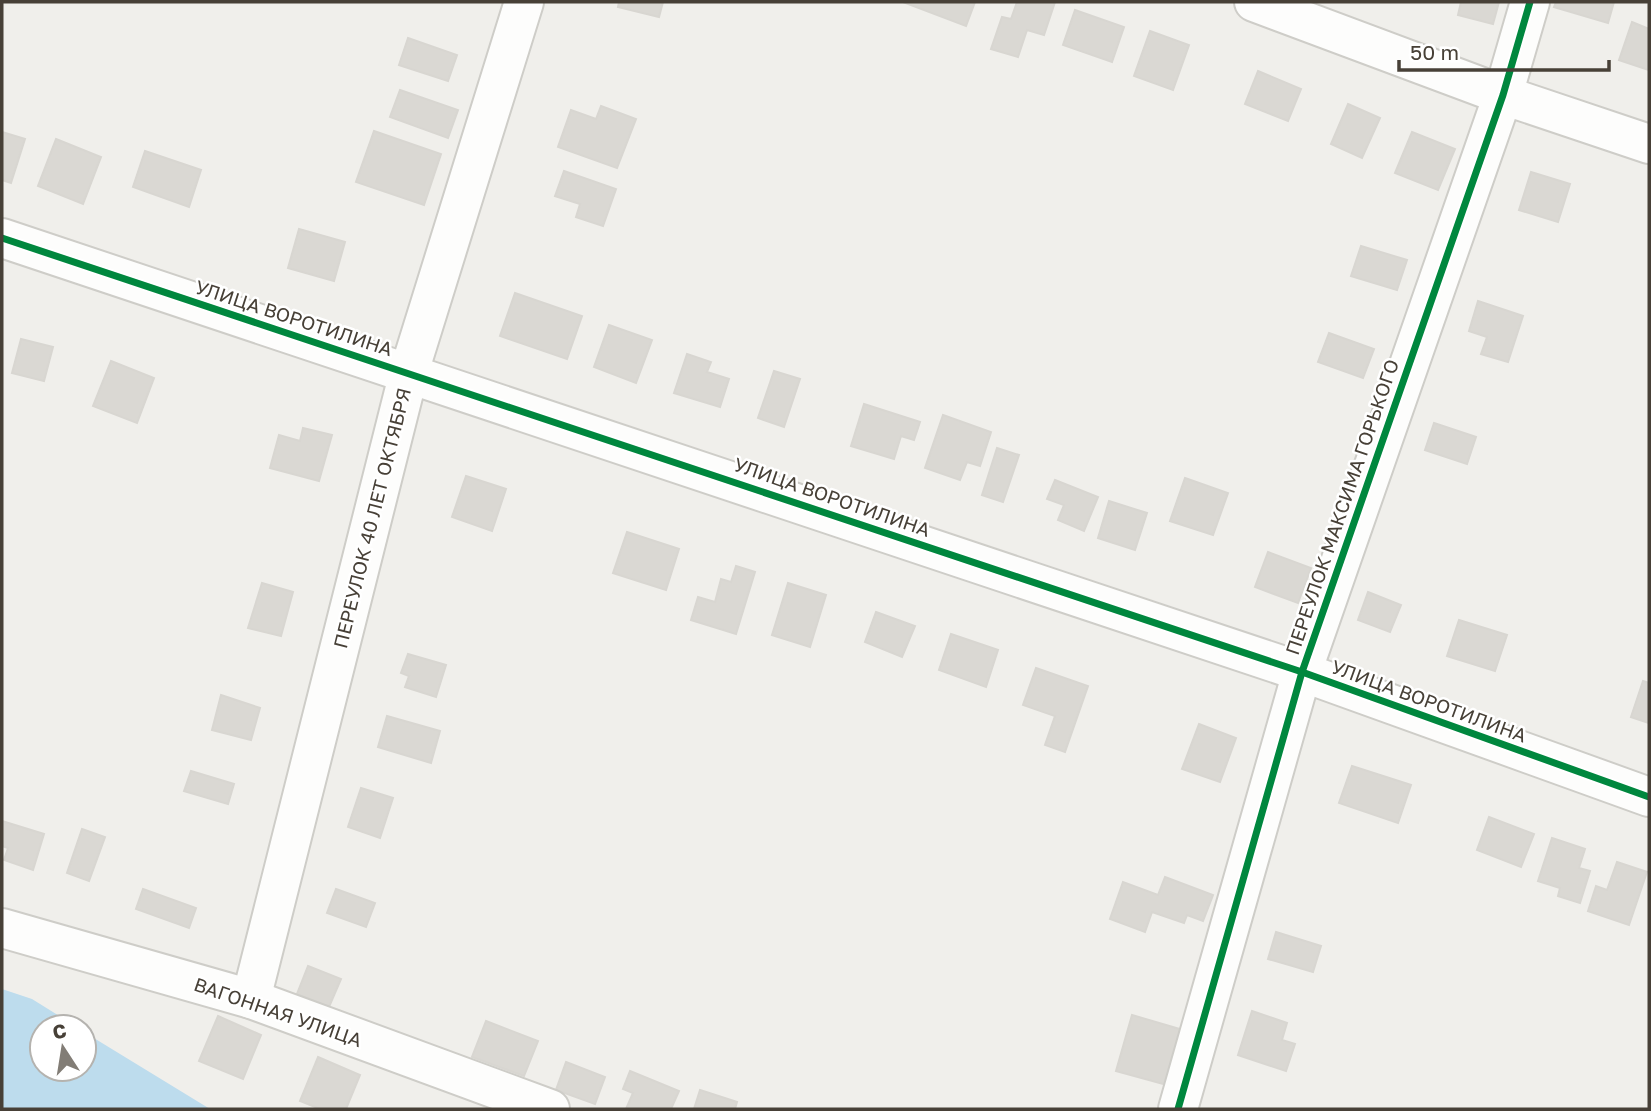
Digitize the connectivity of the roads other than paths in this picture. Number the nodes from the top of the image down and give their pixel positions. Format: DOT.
graph roads {
  1 [pos="524,2"];
  2 [pos="1254,2"];
  3 [pos="1530,2"];
  4 [pos="1503,95"];
  5 [pos="1649,144"];
  6 [pos="2,238"];
  7 [pos="409,372"];
  8 [pos="1302,672"];
  9 [pos="1649,797"];
  10 [pos="2,928"];
  11 [pos="251,999"];
  12 [pos="550,1109"];
  13 [pos="1178,1109"];
  1 -- 7 [label="street, ПЕРЕУЛОК 40 ЛЕТ ОКТЯБРЯ"];
  2 -- 4 [label="street"];
  3 -- 4 [label="street, ПЕРЕУЛОК МАКСИМА ГОРЬКОГО"];
  4 -- 5 [label="street"];
  4 -- 8 [label="street, ПЕРЕУЛОК МАКСИМА ГОРЬКОГО"];
  6 -- 7 [label="street, УЛИЦА ВОРОТИЛИНА"];
  7 -- 8 [label="street, УЛИЦА ВОРОТИЛИНА"];
  7 -- 11 [label="street, ПЕРЕУЛОК 40 ЛЕТ ОКТЯБРЯ"];
  8 -- 9 [label="street, УЛИЦА ВОРОТИЛИНА"];
  8 -- 13 [label="street, ПЕРЕУЛОК МАКСИМА ГОРЬКОГО"];
  10 -- 11 [label="street, ВАГОННАЯ УЛИЦА"];
  11 -- 12 [label="street, ВАГОННАЯ УЛИЦА"];
}
